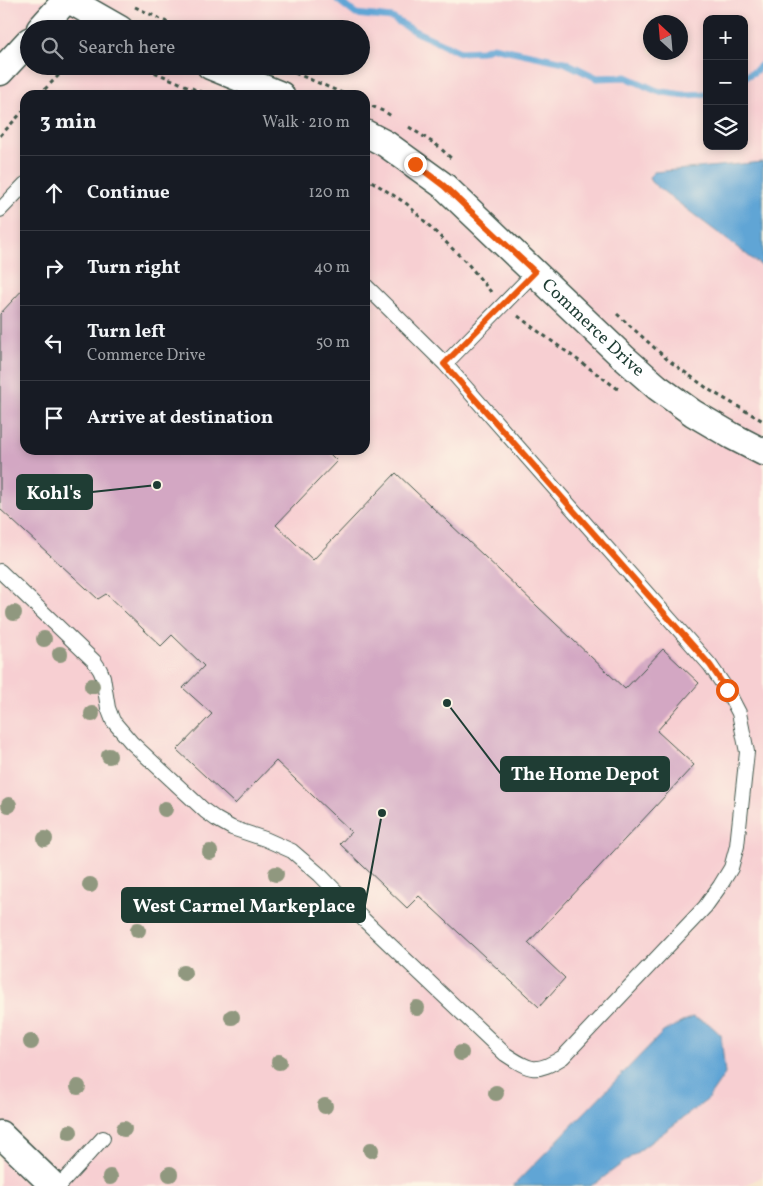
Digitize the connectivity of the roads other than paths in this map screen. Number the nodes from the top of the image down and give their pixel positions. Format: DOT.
graph roads {
  1 [pos="67,0"];
  2 [pos="48,20"];
  3 [pos="104,20"];
  4 [pos="20,51"];
  5 [pos="0,72"];
  6 [pos="232,75"];
  7 [pos="269,90"];
  8 [pos="370,136"];
  9 [pos="20,189"];
  10 [pos="0,210"];
  11 [pos="535,272"];
  12 [pos="370,290"];
  13 [pos="444,364"];
  14 [pos="763,452"];
  15 [pos="0,571"];
  16 [pos="0,1134"];
  17 [pos="103,1138"];
  18 [pos="54,1186"];
  19 [pos="59,1186"];
  1 -- 2 [label="street"];
  1 -- 3 [label="street"];
  4 -- 5 [label="street"];
  6 -- 7 [label="street"];
  8 -- 11 [label="street, Commerce Drive"];
  9 -- 10 [label="lane"];
  11 -- 13 [label="lane"];
  11 -- 14 [label="street, Commerce Drive"];
  12 -- 13 [label="lane"];
  13 -- 15 [label="lane"];
  16 -- 18 [label="street"];
  17 -- 19 [label="lane"];
}
